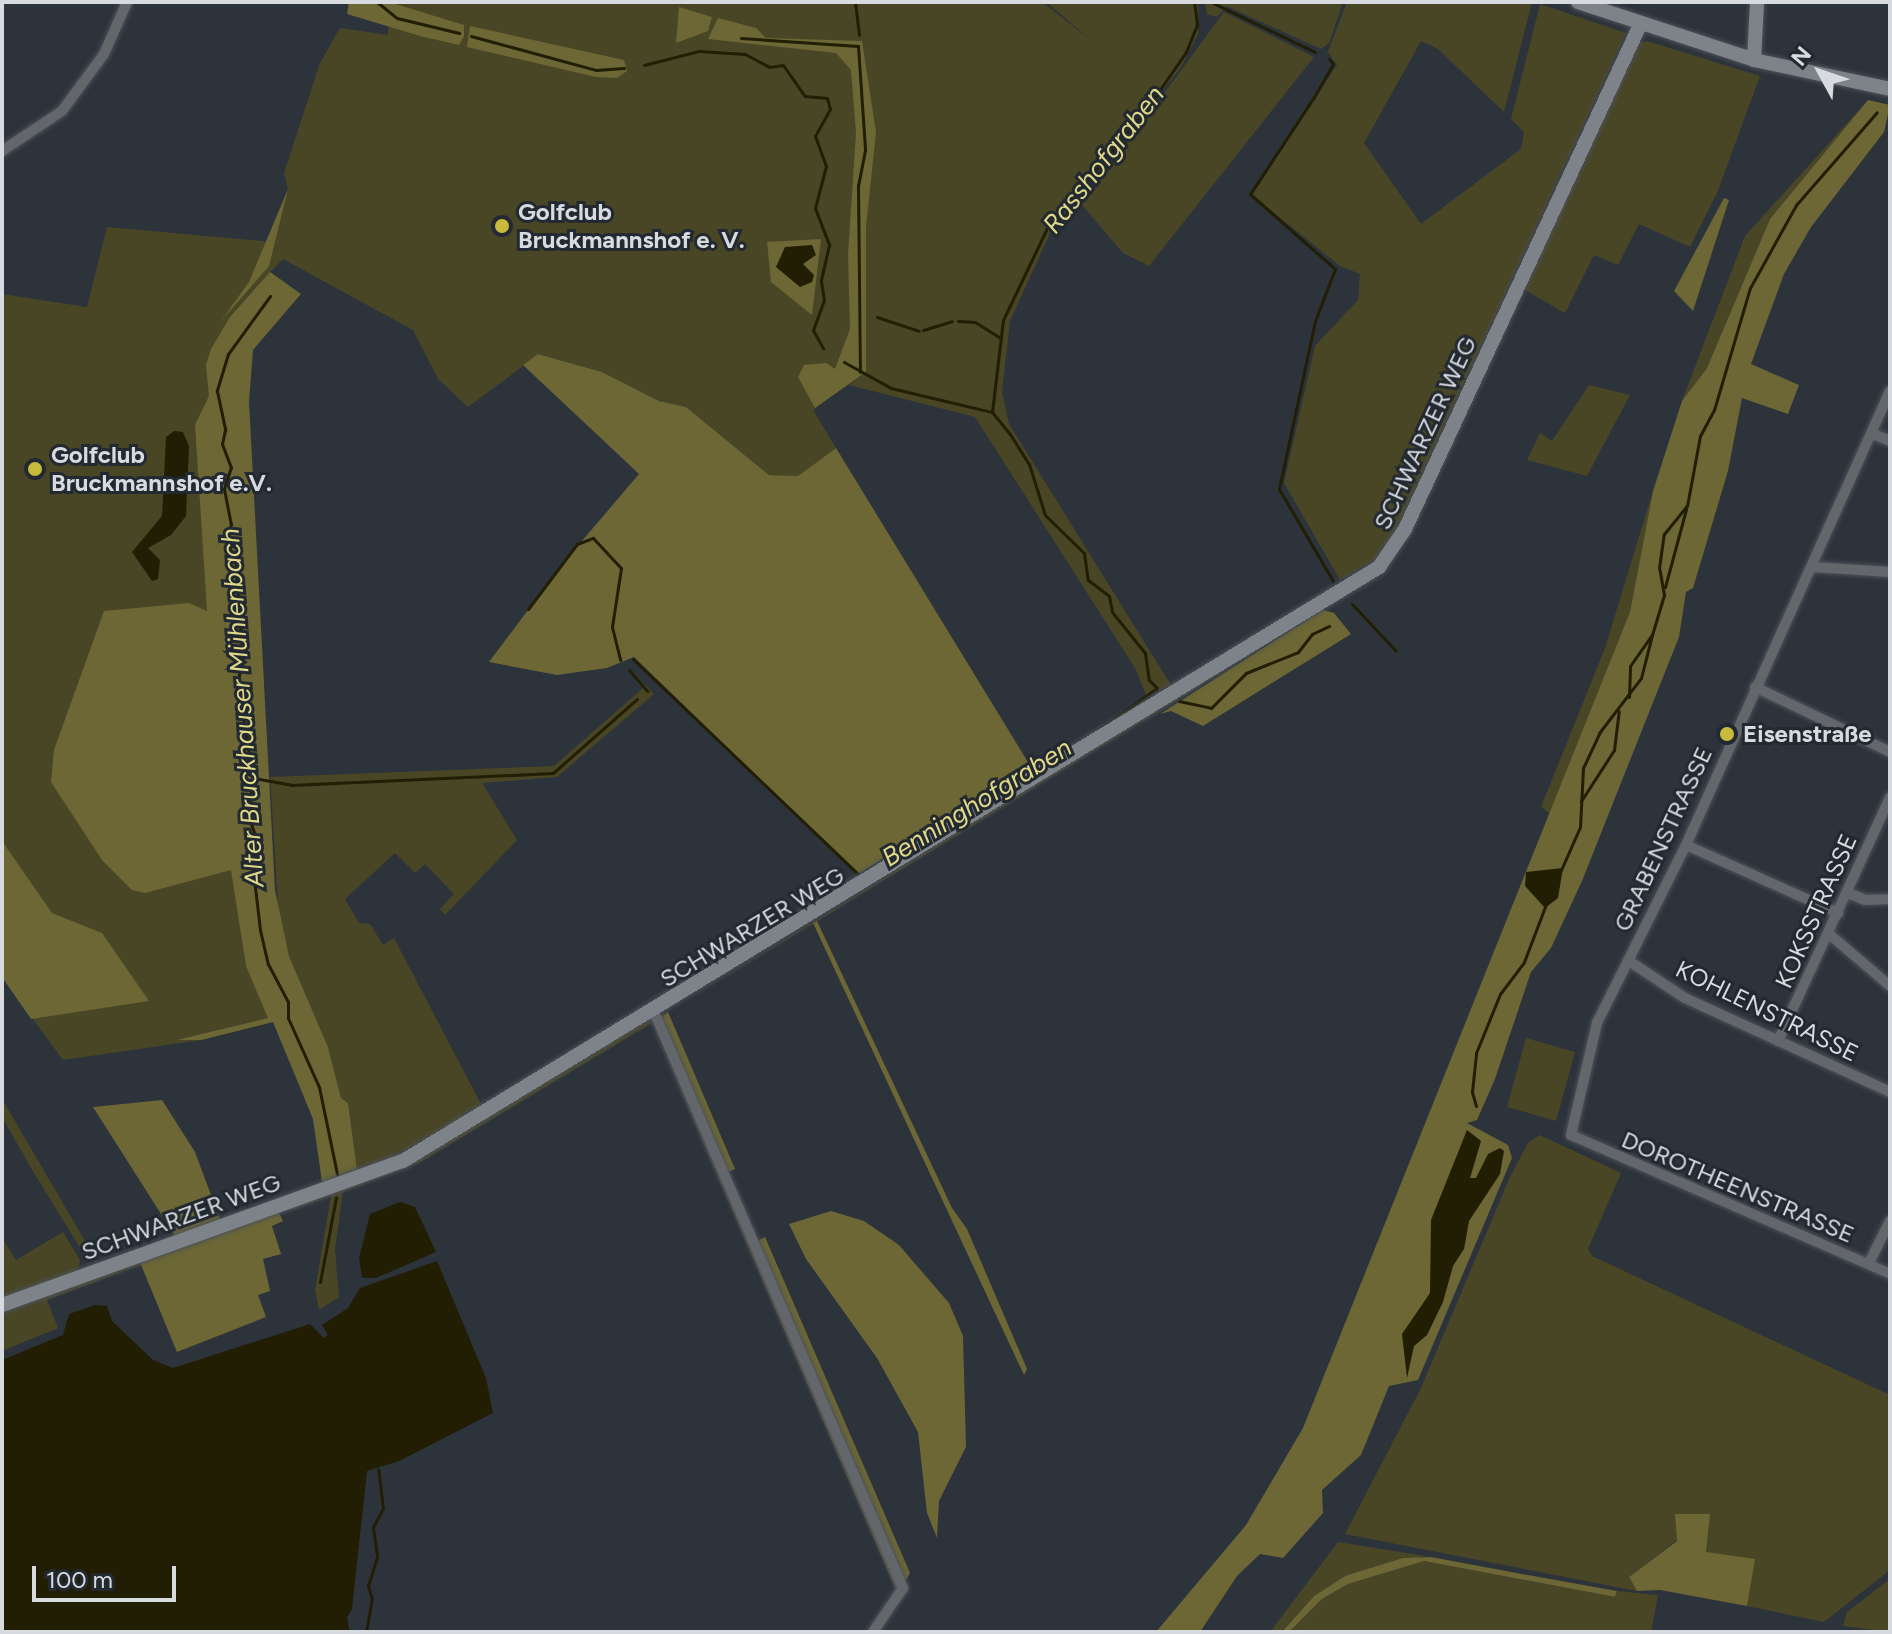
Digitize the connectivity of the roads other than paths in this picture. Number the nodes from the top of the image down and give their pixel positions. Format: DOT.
graph roads {
  1 [pos="127,2"];
  2 [pos="1578,2"];
  3 [pos="1757,2"];
  4 [pos="1641,23"];
  5 [pos="1754,60"];
  6 [pos="1890,89"];
  7 [pos="2,151"];
  8 [pos="1890,391"];
  9 [pos="1873,434"];
  10 [pos="1890,441"];
  11 [pos="1813,567"];
  12 [pos="1890,572"];
  13 [pos="1755,687"];
  14 [pos="1890,752"];
  15 [pos="1890,798"];
  16 [pos="1686,845"];
  17 [pos="1848,893"];
  18 [pos="1890,899"];
  19 [pos="1838,913"];
  20 [pos="1828,933"];
  21 [pos="1629,961"];
  22 [pos="1890,986"];
  23 [pos="654,1012"];
  24 [pos="1778,1041"];
  25 [pos="1890,1092"];
  26 [pos="1571,1135"];
  27 [pos="1890,1221"];
  28 [pos="1869,1263"];
  29 [pos="1890,1274"];
  30 [pos="2,1305"];
  31 [pos="873,1632"];
  1 -- 7 [label="street"];
  2 -- 4 [label="street"];
  3 -- 5 [label="street"];
  4 -- 5 [label="street"];
  4 -- 23 [label="street, SCHWARZER WEG"];
  5 -- 6 [label="street"];
  8 -- 9 [label="street, GRABENSTRASSE"];
  9 -- 10 [label="street"];
  9 -- 11 [label="street, GRABENSTRASSE"];
  11 -- 12 [label="street"];
  11 -- 13 [label="street, GRABENSTRASSE"];
  13 -- 14 [label="street"];
  13 -- 16 [label="street, GRABENSTRASSE"];
  15 -- 17 [label="street, KOKSSTRASSE"];
  16 -- 19 [label="street"];
  16 -- 21 [label="street, GRABENSTRASSE"];
  17 -- 18 [label="street"];
  17 -- 19 [label="street, KOKSSTRASSE"];
  19 -- 20 [label="street, KOKSSTRASSE"];
  20 -- 22 [label="street"];
  20 -- 24 [label="street, KOKSSTRASSE"];
  21 -- 24 [label="street, KOHLENSTRASSE"];
  21 -- 26 [label="street, GRABENSTRASSE"];
  23 -- 30 [label="street, SCHWARZER WEG"];
  23 -- 31 [label="street"];
  24 -- 25 [label="street, KOHLENSTRASSE"];
  26 -- 28 [label="street, DOROTHEENSTRASSE"];
  27 -- 28 [label="street"];
  28 -- 29 [label="street, DOROTHEENSTRASSE"];
}
